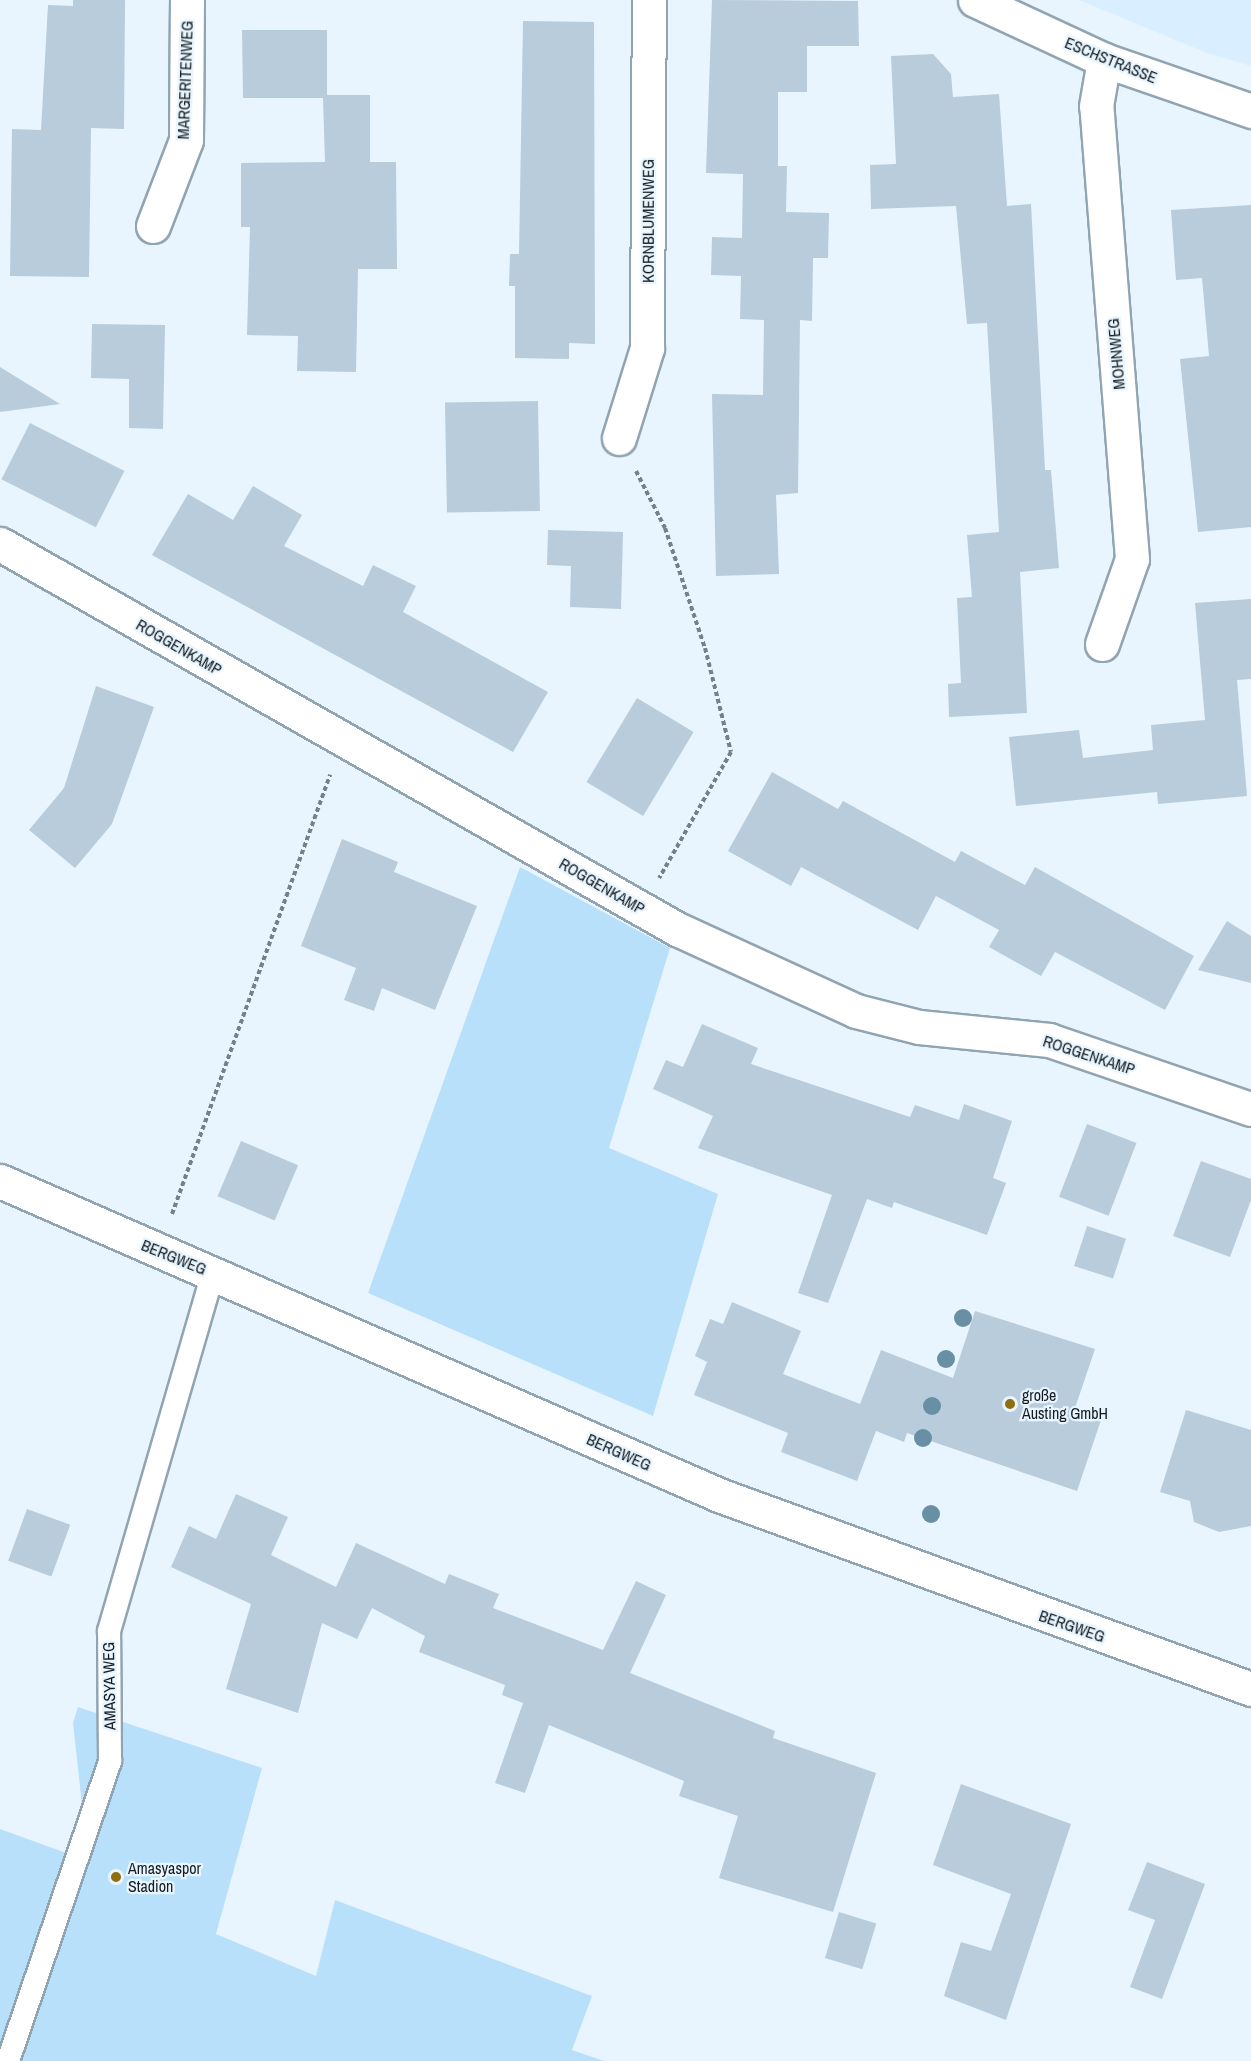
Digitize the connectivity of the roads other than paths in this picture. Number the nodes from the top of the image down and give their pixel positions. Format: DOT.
graph roads {
  1 [pos="187,0"];
  2 [pos="649,0"];
  3 [pos="975,0"];
  4 [pos="1104,60"];
  5 [pos="1251,111"];
  6 [pos="153,226"];
  7 [pos="620,438"];
  8 [pos="0,544"];
  9 [pos="1102,644"];
  10 [pos="1251,1109"];
  11 [pos="0,1181"];
  12 [pos="213,1272"];
  13 [pos="1251,1689"];
  14 [pos="8,2061"];
  1 -- 6 [label="street, MARGERITENWEG"];
  2 -- 7 [label="street, KORNBLUMENWEG"];
  3 -- 4 [label="street, ESCHSTRASSE"];
  4 -- 5 [label="street, ESCHSTRASSE"];
  4 -- 9 [label="street, MOHNWEG"];
  8 -- 10 [label="street, ROGGENKAMP"];
  11 -- 12 [label="street, BERGWEG"];
  12 -- 13 [label="street, BERGWEG"];
  12 -- 14 [label="lane, AMASYA WEG"];
}
